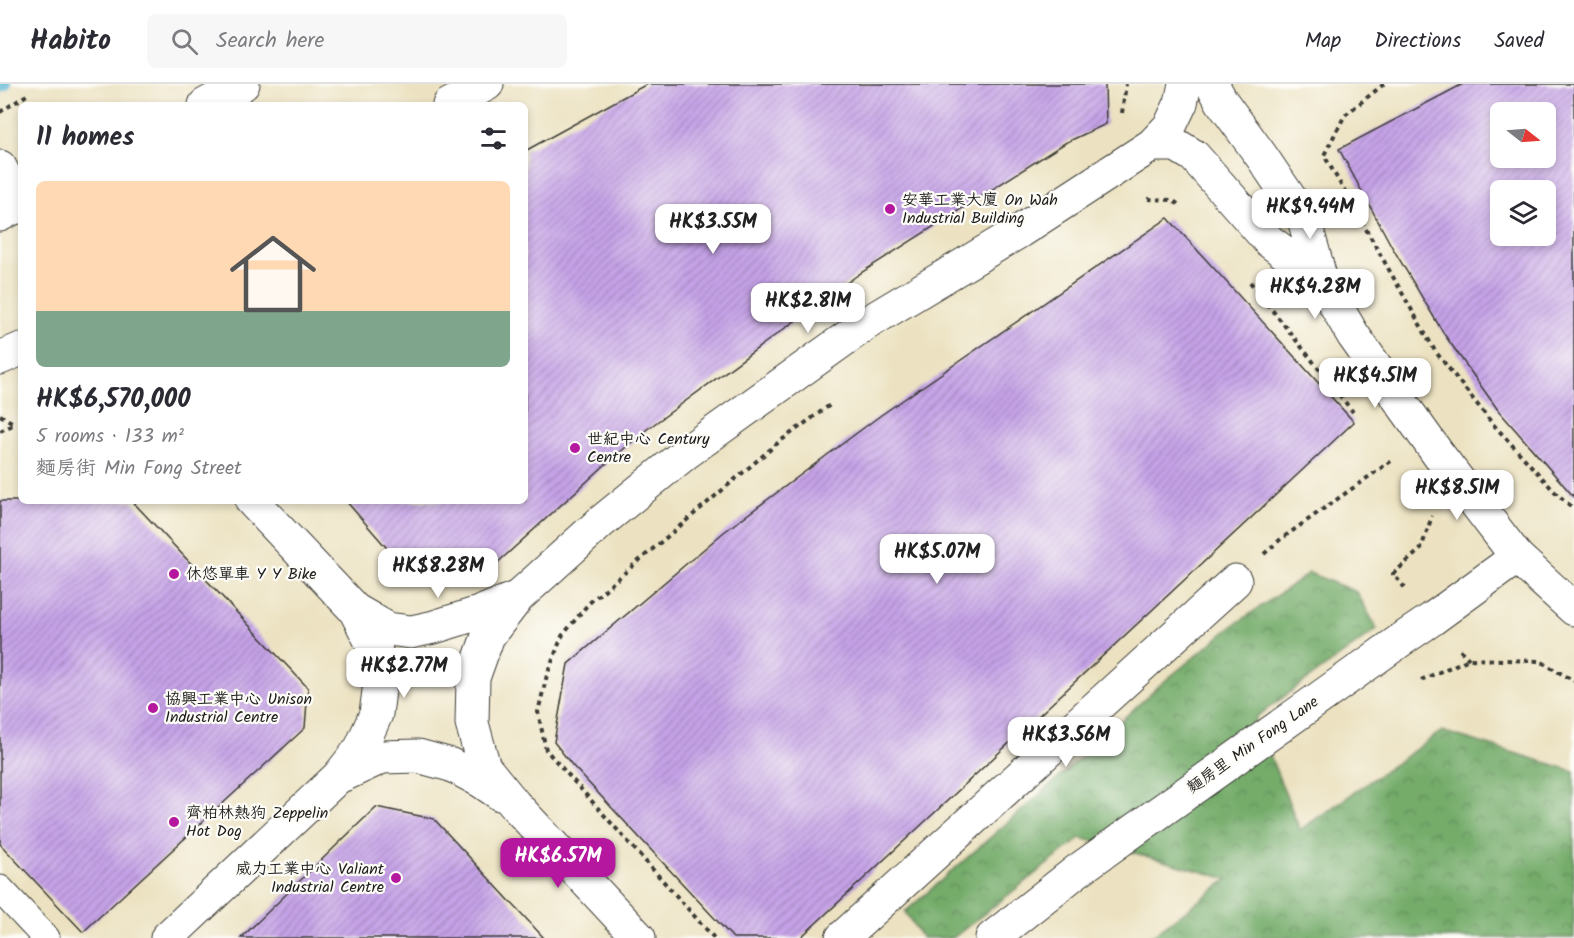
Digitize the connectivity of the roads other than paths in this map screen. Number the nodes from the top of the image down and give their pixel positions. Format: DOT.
graph roads {
  1 [pos="243,84"];
  2 [pos="487,84"];
  3 [pos="1185,84"];
  4 [pos="1212,84"];
  5 [pos="210,102"];
  6 [pos="454,102"];
  7 [pos="1152,145"];
  8 [pos="0,167"];
  9 [pos="15,208"];
  10 [pos="1321,280"];
  11 [pos="18,350"];
  12 [pos="0,358"];
  13 [pos="255,504"];
  14 [pos="1517,557"];
  15 [pos="1235,581"];
  16 [pos="518,597"];
  17 [pos="1574,609"];
  18 [pos="355,610"];
  19 [pos="338,777"];
  20 [pos="515,805"];
  21 [pos="0,889"];
  22 [pos="854,931"];
  23 [pos="46,938"];
  24 [pos="167,938"];
  25 [pos="639,938"];
  26 [pos="992,938"];
  1 -- 5 [label="street"];
  2 -- 6 [label="street"];
  3 -- 7 [label="street"];
  4 -- 10 [label="street"];
  7 -- 10 [label="street"];
  7 -- 16 [label="street"];
  8 -- 9 [label="street"];
  10 -- 14 [label="street"];
  11 -- 12 [label="street"];
  13 -- 18 [label="street"];
  14 -- 17 [label="street"];
  14 -- 26 [label="street, 麵房里 Min Fong Lane"];
  15 -- 22 [label="street"];
  16 -- 18 [label="street"];
  16 -- 20 [label="street"];
  18 -- 19 [label="street"];
  19 -- 20 [label="street"];
  19 -- 24 [label="street"];
  20 -- 25 [label="street"];
  21 -- 23 [label="lane"];
}
